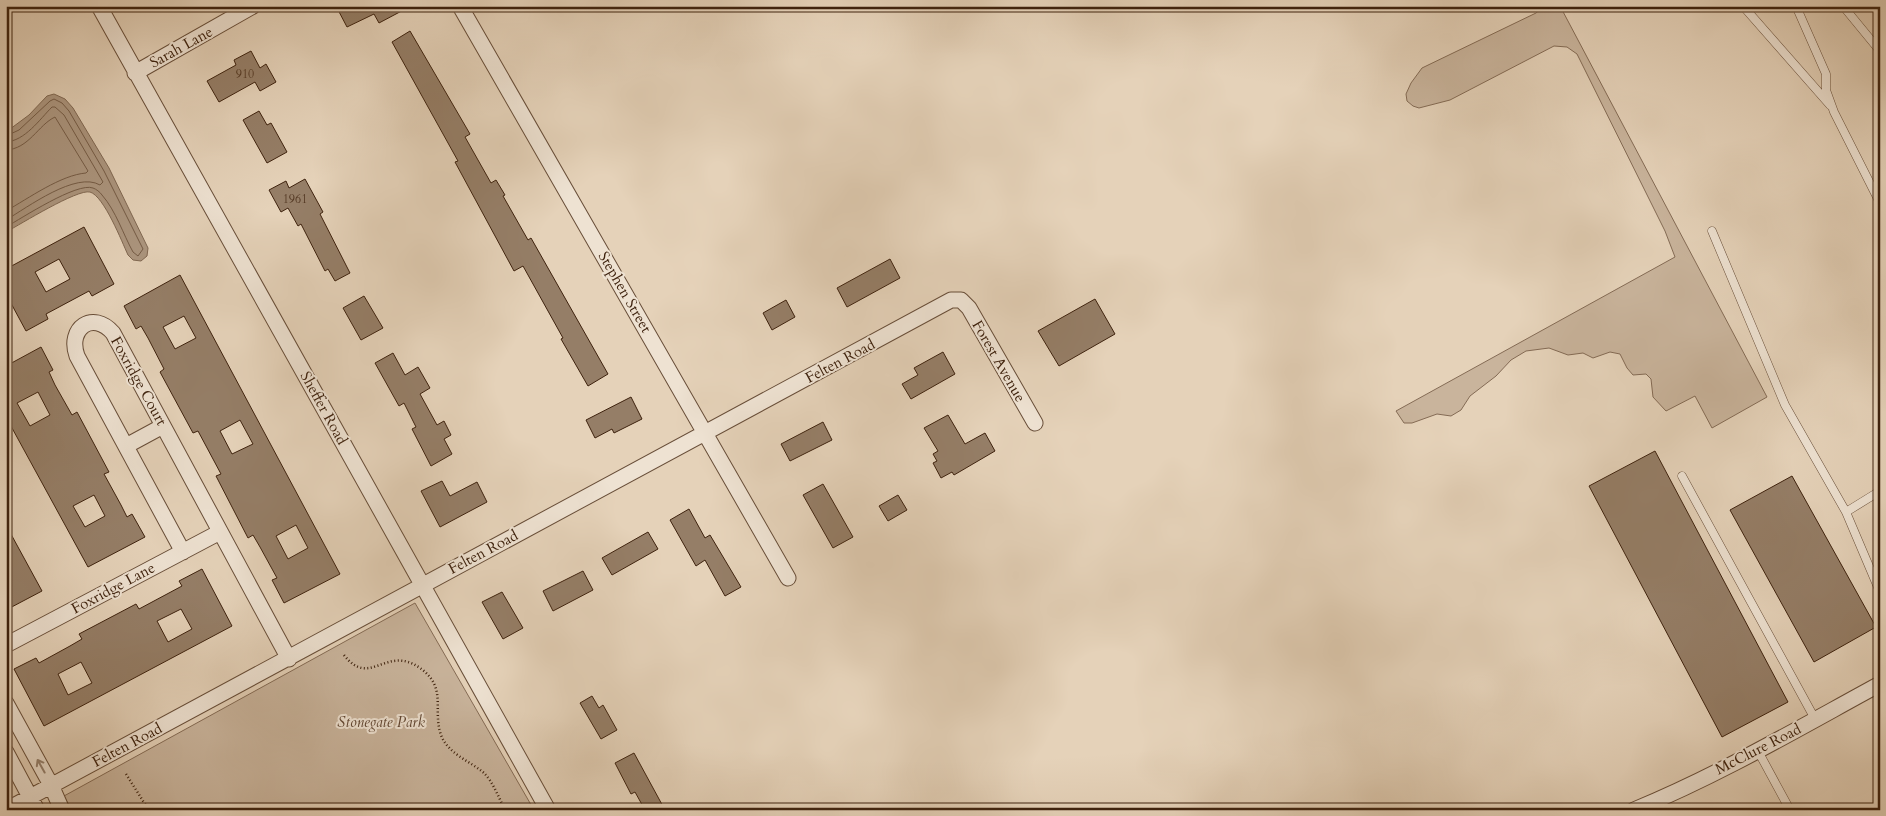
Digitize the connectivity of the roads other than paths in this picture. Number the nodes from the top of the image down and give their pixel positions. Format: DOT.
graph roads {
  1 [pos="99,6"];
  2 [pos="253,6"];
  3 [pos="460,6"];
  4 [pos="1743,6"];
  5 [pos="1792,6"];
  6 [pos="1796,6"];
  7 [pos="1843,6"];
  8 [pos="1800,17"];
  9 [pos="1880,51"];
  10 [pos="135,73"];
  11 [pos="1832,108"];
  12 [pos="1880,203"];
  13 [pos="1712,231"];
  14 [pos="961,300"];
  15 [pos="1035,423"];
  16 [pos="163,426"];
  17 [pos="706,433"];
  18 [pos="126,446"];
  19 [pos="1682,476"];
  20 [pos="1880,491"];
  21 [pos="1846,512"];
  22 [pos="220,532"];
  23 [pos="183,552"];
  24 [pos="788,578"];
  25 [pos="423,584"];
  26 [pos="1880,592"];
  27 [pos="6,645"];
  28 [pos="289,659"];
  29 [pos="1880,684"];
  30 [pos="6,703"];
  31 [pos="1815,719"];
  32 [pos="1758,751"];
  33 [pos="6,752"];
  34 [pos="51,786"];
  35 [pos="34,803"];
  36 [pos="1654,806"];
  37 [pos="6,810"];
  38 [pos="62,810"];
  39 [pos="548,810"];
  40 [pos="1634,810"];
  41 [pos="1790,810"];
  1 -- 10 [label="street, Sheffer Road"];
  2 -- 10 [label="street, Sarah Lane"];
  3 -- 17 [label="street, Stephen Street"];
  4 -- 11 [label="lane"];
  5 -- 8 [label="lane"];
  6 -- 8 [label="lane"];
  7 -- 9 [label="lane"];
  8 -- 11 [label="lane"];
  10 -- 25 [label="street, Sheffer Road"];
  11 -- 12 [label="lane"];
  13 -- 21 [label="lane"];
  14 -- 15 [label="street, Forest Avenue"];
  14 -- 17 [label="street, Felten Road"];
  16 -- 18 [label="street"];
  16 -- 18 [label="street, Foxridge Court"];
  16 -- 22 [label="street, Foxridge Court"];
  17 -- 24 [label="street, Stephen Street"];
  17 -- 25 [label="street, Felten Road"];
  18 -- 23 [label="street, Foxridge Court"];
  19 -- 31 [label="lane"];
  20 -- 21 [label="lane"];
  21 -- 26 [label="lane"];
  22 -- 23 [label="street, Foxridge Lane"];
  22 -- 28 [label="street, Foxridge Court"];
  23 -- 27 [label="street, Foxridge Lane"];
  25 -- 28 [label="street, Felten Road"];
  25 -- 39 [label="street, Sheffer Road"];
  28 -- 34 [label="street, Felten Road"];
  29 -- 31 [label="street, McClure Road"];
  34 -- 30 [label="street, one-way"];
  31 -- 32 [label="street, McClure Road"];
  32 -- 36 [label="street, McClure Road"];
  32 -- 41 [label="lane"];
  33 -- 35 [label="street"];
  34 -- 35 [label="street, Felten Road"];
  34 -- 38 [label="street"];
  35 -- 37 [label="street, Felten Road"];
  36 -- 40 [label="street, McClure Road"];
}
